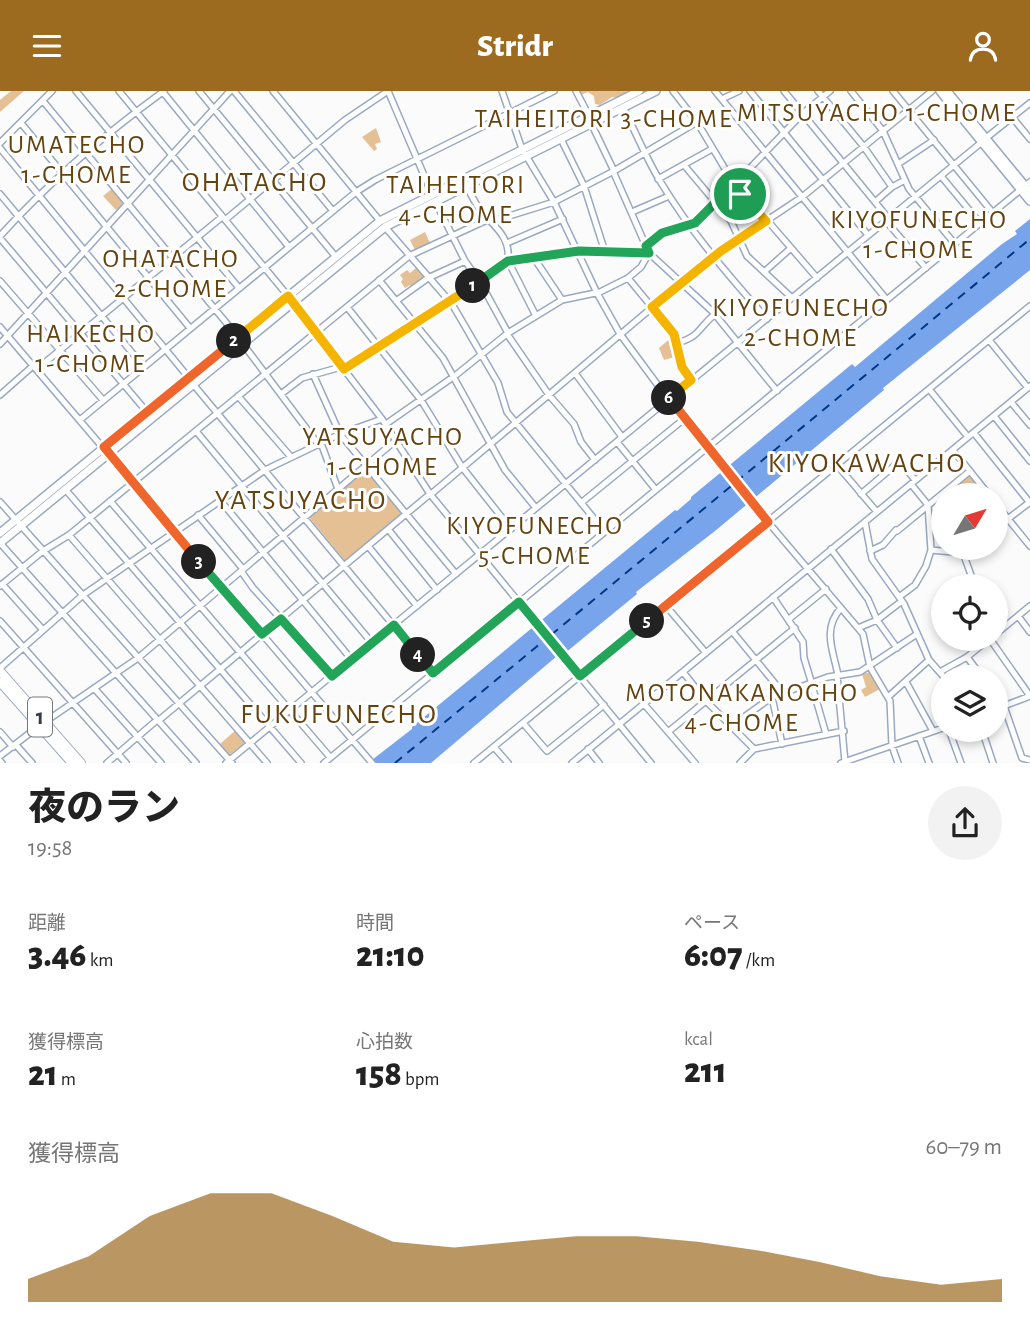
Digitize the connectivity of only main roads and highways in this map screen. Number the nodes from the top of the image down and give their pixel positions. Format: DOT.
graph roads {
  1 [pos="639,91"];
  2 [pos="656,91"];
  3 [pos="940,91"];
  4 [pos="947,91"];
  5 [pos="590,120"];
  6 [pos="984,140"];
  7 [pos="525,152"];
  8 [pos="1027,188"];
  9 [pos="433,198"];
  10 [pos="1030,201"];
  11 [pos="382,224"];
  12 [pos="290,300"];
  13 [pos="191,381"];
  14 [pos="107,450"];
  15 [pos="19,523"];
  16 [pos="0,533"];
  17 [pos="0,543"];
  18 [pos="0,670"];
  19 [pos="0,682"];
  20 [pos="42,725"];
  21 [pos="72,763"];
  22 [pos="81,763"];
  1 -- 5 [label="main road"];
  2 -- 5 [label="main road"];
  3 -- 6 [label="main road"];
  4 -- 6 [label="main road"];
  5 -- 7 [label="main road"];
  5 -- 7 [label="main road"];
  6 -- 8 [label="main road"];
  7 -- 9 [label="main road"];
  7 -- 9 [label="main road"];
  8 -- 10 [label="main road"];
  9 -- 11 [label="main road"];
  11 -- 12 [label="main road"];
  11 -- 12 [label="main road"];
  12 -- 13 [label="main road"];
  13 -- 14 [label="main road"];
  13 -- 14 [label="main road"];
  14 -- 15 [label="main road"];
  14 -- 15 [label="main road"];
  15 -- 16 [label="main road"];
  15 -- 17 [label="main road"];
  18 -- 20 [label="highway, 1"];
  19 -- 20 [label="highway, 1"];
  20 -- 21 [label="highway, 1"];
  20 -- 22 [label="highway, 1"];
}
